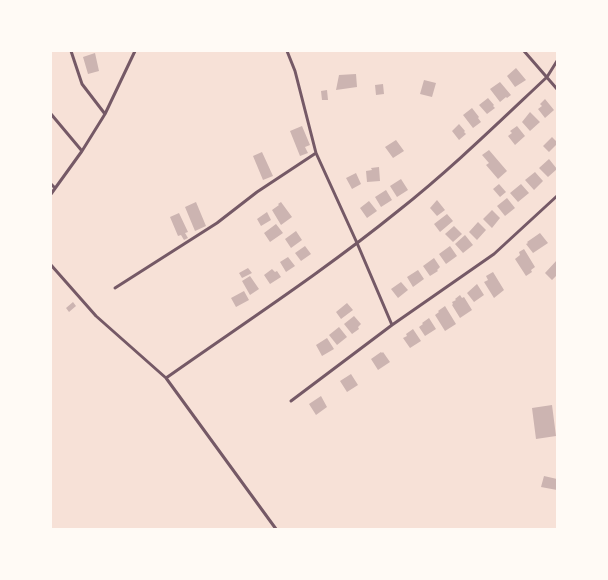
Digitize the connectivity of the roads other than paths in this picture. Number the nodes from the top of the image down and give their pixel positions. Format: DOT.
graph roads {
  1 [pos="71,51"];
  2 [pos="135,51"];
  3 [pos="287,51"];
  4 [pos="524,51"];
  5 [pos="557,61"];
  6 [pos="547,78"];
  7 [pos="557,89"];
  8 [pos="51,114"];
  9 [pos="105,114"];
  10 [pos="82,151"];
  11 [pos="316,152"];
  12 [pos="51,184"];
  13 [pos="55,188"];
  14 [pos="51,194"];
  15 [pos="557,196"];
  16 [pos="357,243"];
  17 [pos="51,265"];
  18 [pos="115,288"];
  19 [pos="392,325"];
  20 [pos="166,378"];
  21 [pos="291,401"];
  22 [pos="276,529"];
  1 -- 9 [label="street"];
  2 -- 9 [label="street"];
  3 -- 11 [label="street"];
  4 -- 6 [label="street"];
  5 -- 6 [label="street"];
  6 -- 7 [label="street"];
  6 -- 16 [label="street"];
  8 -- 10 [label="street"];
  9 -- 10 [label="street"];
  10 -- 13 [label="street"];
  11 -- 16 [label="street"];
  11 -- 18 [label="street"];
  12 -- 13 [label="street"];
  13 -- 14 [label="street"];
  15 -- 19 [label="street"];
  16 -- 19 [label="street"];
  16 -- 20 [label="street"];
  17 -- 20 [label="street"];
  19 -- 21 [label="street"];
  20 -- 22 [label="street"];
}
